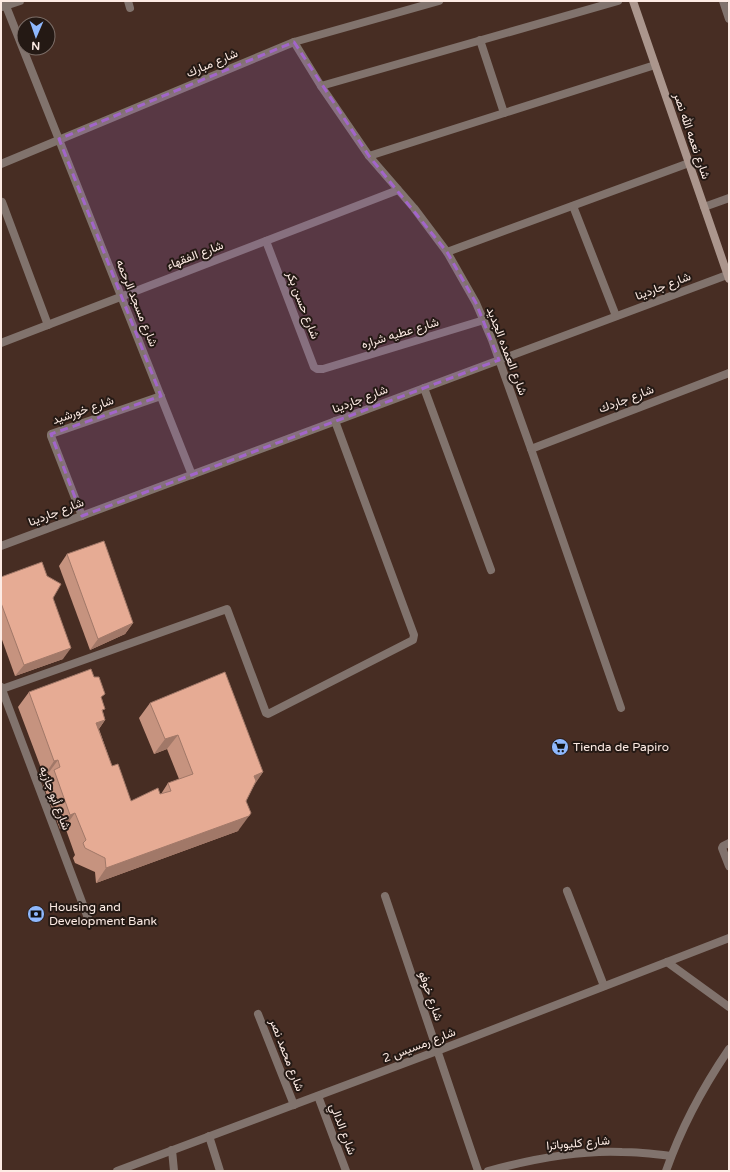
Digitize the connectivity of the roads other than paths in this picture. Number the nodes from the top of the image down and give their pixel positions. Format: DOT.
graph roads {
  1 [pos="20,1"];
  2 [pos="439,1"];
  3 [pos="618,1"];
  4 [pos="633,1"];
  5 [pos="723,1"];
  6 [pos="3,5"];
  7 [pos="729,19"];
  8 [pos="480,40"];
  9 [pos="294,42"];
  10 [pos="655,65"];
  11 [pos="321,86"];
  12 [pos="504,113"];
  13 [pos="59,140"];
  14 [pos="369,156"];
  15 [pos="689,163"];
  16 [pos="1,164"];
  17 [pos="398,190"];
  18 [pos="729,198"];
  19 [pos="2,202"];
  20 [pos="573,206"];
  21 [pos="704,207"];
  22 [pos="266,241"];
  23 [pos="447,252"];
  24 [pos="728,277"];
  25 [pos="122,296"];
  26 [pos="616,316"];
  27 [pos="484,320"];
  28 [pos="48,325"];
  29 [pos="1,343"];
  30 [pos="499,360"];
  31 [pos="323,369"];
  32 [pos="729,372"];
  33 [pos="424,388"];
  34 [pos="161,396"];
  35 [pos="335,421"];
  36 [pos="531,449"];
  37 [pos="192,474"];
  38 [pos="82,516"];
  39 [pos="1,546"];
  40 [pos="491,570"];
  41 [pos="1,688"];
  42 [pos="620,708"];
  43 [pos="729,843"];
  44 [pos="729,866"];
  45 [pos="567,891"];
  46 [pos="385,896"];
  47 [pos="88,918"];
  48 [pos="729,938"];
  49 [pos="667,962"];
  50 [pos="604,986"];
  51 [pos="729,1008"];
  52 [pos="258,1014"];
  53 [pos="729,1049"];
  54 [pos="437,1051"];
  55 [pos="318,1096"];
  56 [pos="294,1105"];
  57 [pos="209,1136"];
  58 [pos="172,1150"];
  59 [pos="671,1156"];
  60 [pos="117,1171"];
  61 [pos="174,1171"];
  62 [pos="220,1171"];
  63 [pos="346,1171"];
  64 [pos="478,1171"];
  65 [pos="488,1171"];
  66 [pos="666,1171"];
  1 -- 6 [label="street"];
  2 -- 9 [label="street, شارع مبارك"];
  3 -- 8 [label="street"];
  4 -- 10 [label="street, شارع نعمه الله نصر"];
  5 -- 7 [label="street"];
  6 -- 13 [label="street"];
  8 -- 11 [label="street"];
  8 -- 12 [label="street"];
  9 -- 11 [label="street, شارع العمده الجديد"];
  9 -- 13 [label="street, شارع مبارك"];
  10 -- 12 [label="street"];
  10 -- 15 [label="street, شارع نعمه الله نصر"];
  11 -- 14 [label="street, شارع العمده الجديد"];
  12 -- 14 [label="street"];
  13 -- 16 [label="street, شارع مبارك"];
  13 -- 25 [label="street, شارع مسجد الرحمه"];
  14 -- 17 [label="street, شارع العمده الجديد"];
  15 -- 20 [label="street"];
  15 -- 21 [label="street, شارع نعمه الله نصر"];
  17 -- 22 [label="street, شارع الفقهاء"];
  17 -- 23 [label="street, شارع العمده الجديد"];
  18 -- 21 [label="street"];
  19 -- 28 [label="street"];
  20 -- 23 [label="street"];
  20 -- 26 [label="street"];
  21 -- 24 [label="street, شارع نعمه الله نصر"];
  22 -- 25 [label="street, شارع الفقهاء"];
  22 -- 31 [label="street, شارع حسن بكر"];
  23 -- 27 [label="street, شارع العمده الجديد"];
  24 -- 26 [label="street, شارع جاردينا"];
  25 -- 28 [label="street, شارع الفقهاء"];
  25 -- 34 [label="street, شارع مسجد الرحمه"];
  26 -- 30 [label="street, شارع جاردينا"];
  27 -- 30 [label="street, شارع العمده الجديد"];
  27 -- 31 [label="street, شارع عطيه شراره"];
  28 -- 29 [label="street, شارع الفقهاء"];
  30 -- 33 [label="street, شارع جاردينا"];
  30 -- 36 [label="street, شارع العمده الجديد"];
  32 -- 36 [label="street, شارع جاردك"];
  33 -- 35 [label="street, شارع جاردينا"];
  33 -- 40 [label="street"];
  34 -- 37 [label="street, شارع مسجد الرحمه"];
  34 -- 38 [label="street, شارع خورشيد"];
  35 -- 37 [label="street, شارع جاردينا"];
  35 -- 41 [label="street"];
  36 -- 42 [label="street, شارع العمده الجديد"];
  37 -- 38 [label="street, شارع جاردينا"];
  38 -- 39 [label="street, شارع جاردينا"];
  41 -- 47 [label="street, شارع أبو جازيه"];
  43 -- 44 [label="street"];
  45 -- 50 [label="street"];
  46 -- 54 [label="street, شارع خوفو"];
  48 -- 49 [label="street, شارع رمسيس 2"];
  49 -- 50 [label="street, شارع رمسيس 2"];
  49 -- 51 [label="street"];
  50 -- 54 [label="street, شارع رمسيس 2"];
  52 -- 56 [label="street, شارع محمد نصر"];
  53 -- 59 [label="street"];
  54 -- 55 [label="street, شارع رمسيس 2"];
  54 -- 64 [label="street, شارع خوفو"];
  55 -- 56 [label="street, شارع رمسيس 2"];
  55 -- 63 [label="street, شارع الدالي"];
  56 -- 57 [label="street, شارع رمسيس 2"];
  57 -- 58 [label="street, شارع رمسيس 2"];
  57 -- 62 [label="street"];
  58 -- 60 [label="street, شارع رمسيس 2"];
  58 -- 61 [label="street"];
  59 -- 65 [label="street, شارع كليوباترا"];
  59 -- 66 [label="street"];
}
